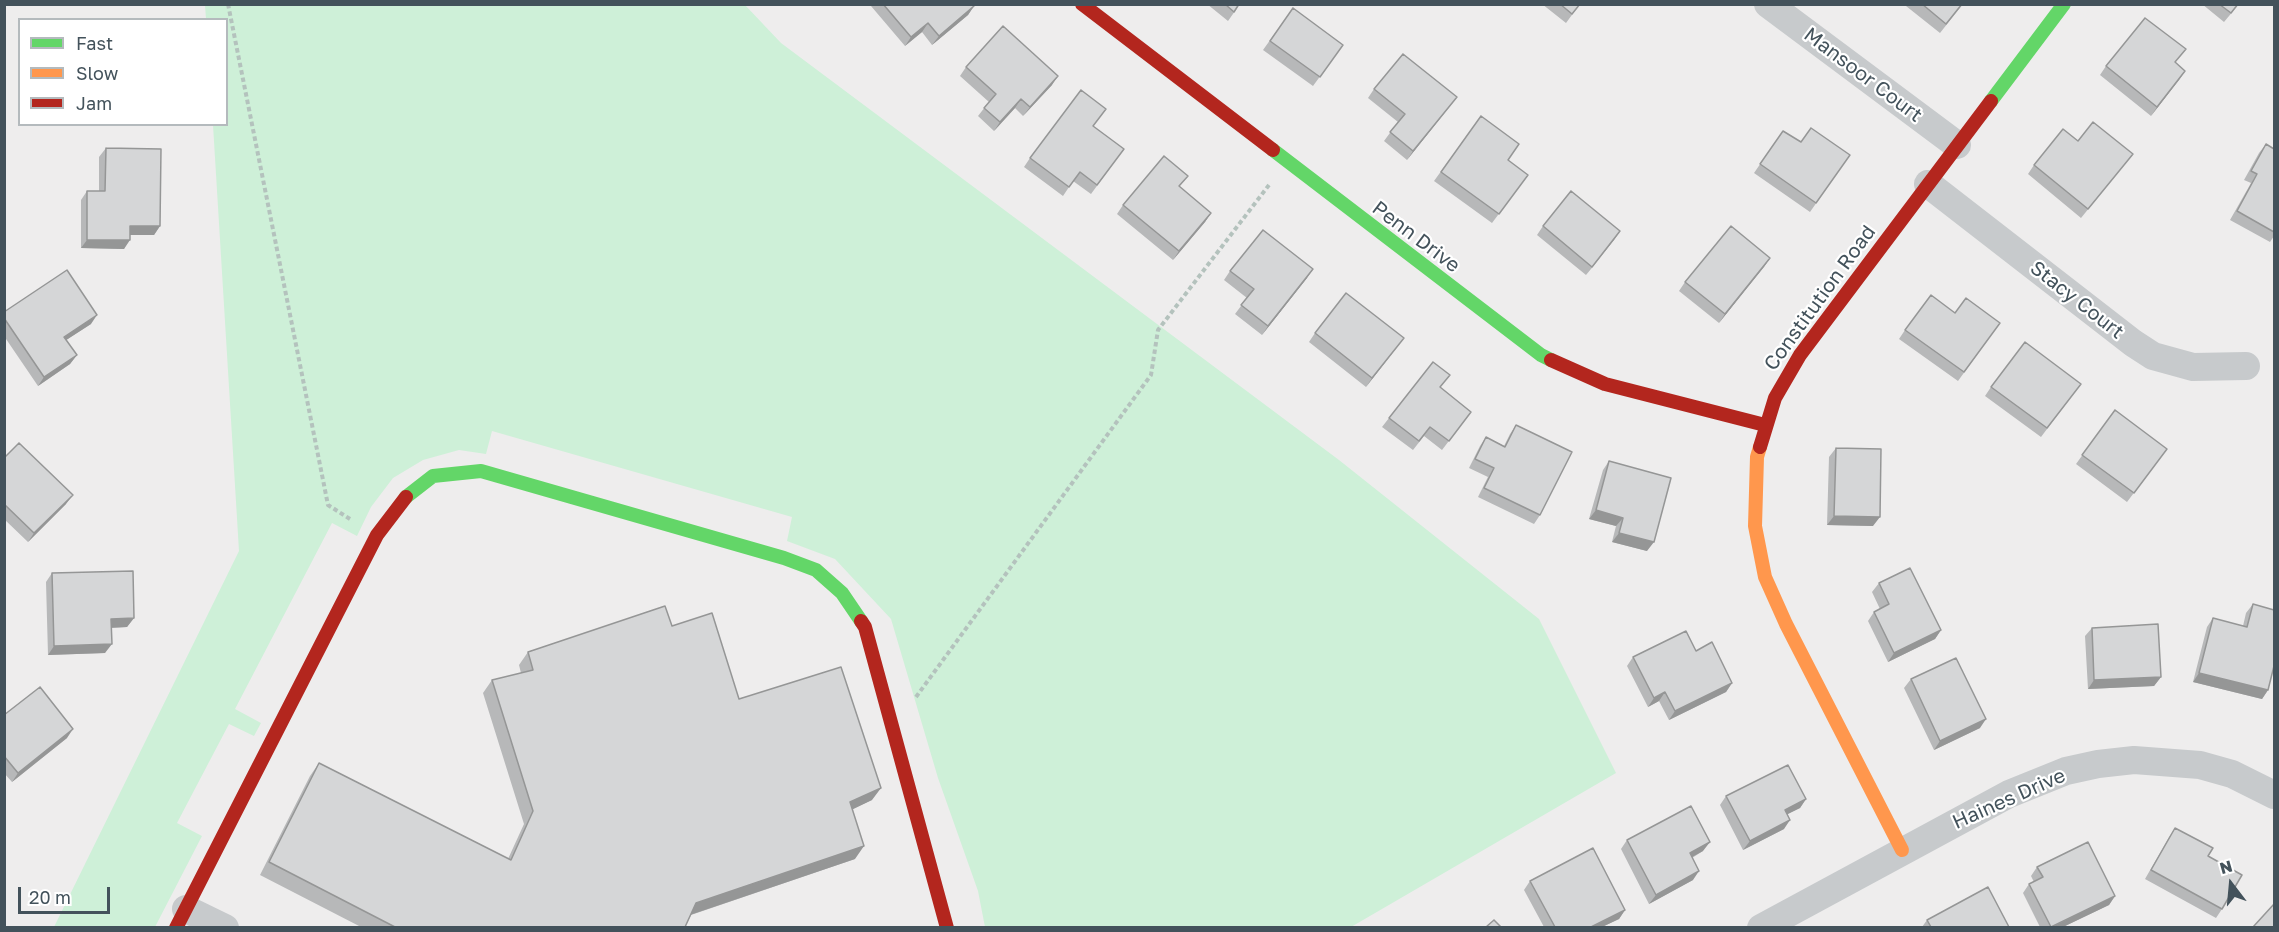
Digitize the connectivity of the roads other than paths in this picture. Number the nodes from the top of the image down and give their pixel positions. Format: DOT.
graph roads {
  1 [pos="1082,4"];
  2 [pos="1768,4"];
  3 [pos="2064,4"];
  4 [pos="1957,145"];
  5 [pos="1928,184"];
  6 [pos="2246,366"];
  7 [pos="1764,424"];
  8 [pos="2274,795"];
  9 [pos="1902,850"];
  10 [pos="181,918"];
  11 [pos="225,927"];
  12 [pos="947,927"];
  13 [pos="1761,927"];
  1 -- 7 [label="street, Penn Drive"];
  2 -- 4 [label="street, Mansoor Court"];
  3 -- 4 [label="street, Constitution Road"];
  4 -- 5 [label="street, Constitution Road"];
  5 -- 6 [label="street, Stacy Court"];
  5 -- 7 [label="street, Constitution Road"];
  7 -- 9 [label="street, Constitution Road"];
  8 -- 9 [label="street, Haines Drive"];
  9 -- 13 [label="street, Haines Drive"];
  10 -- 11 [label="street"];
  10 -- 12 [label="street"];
}
